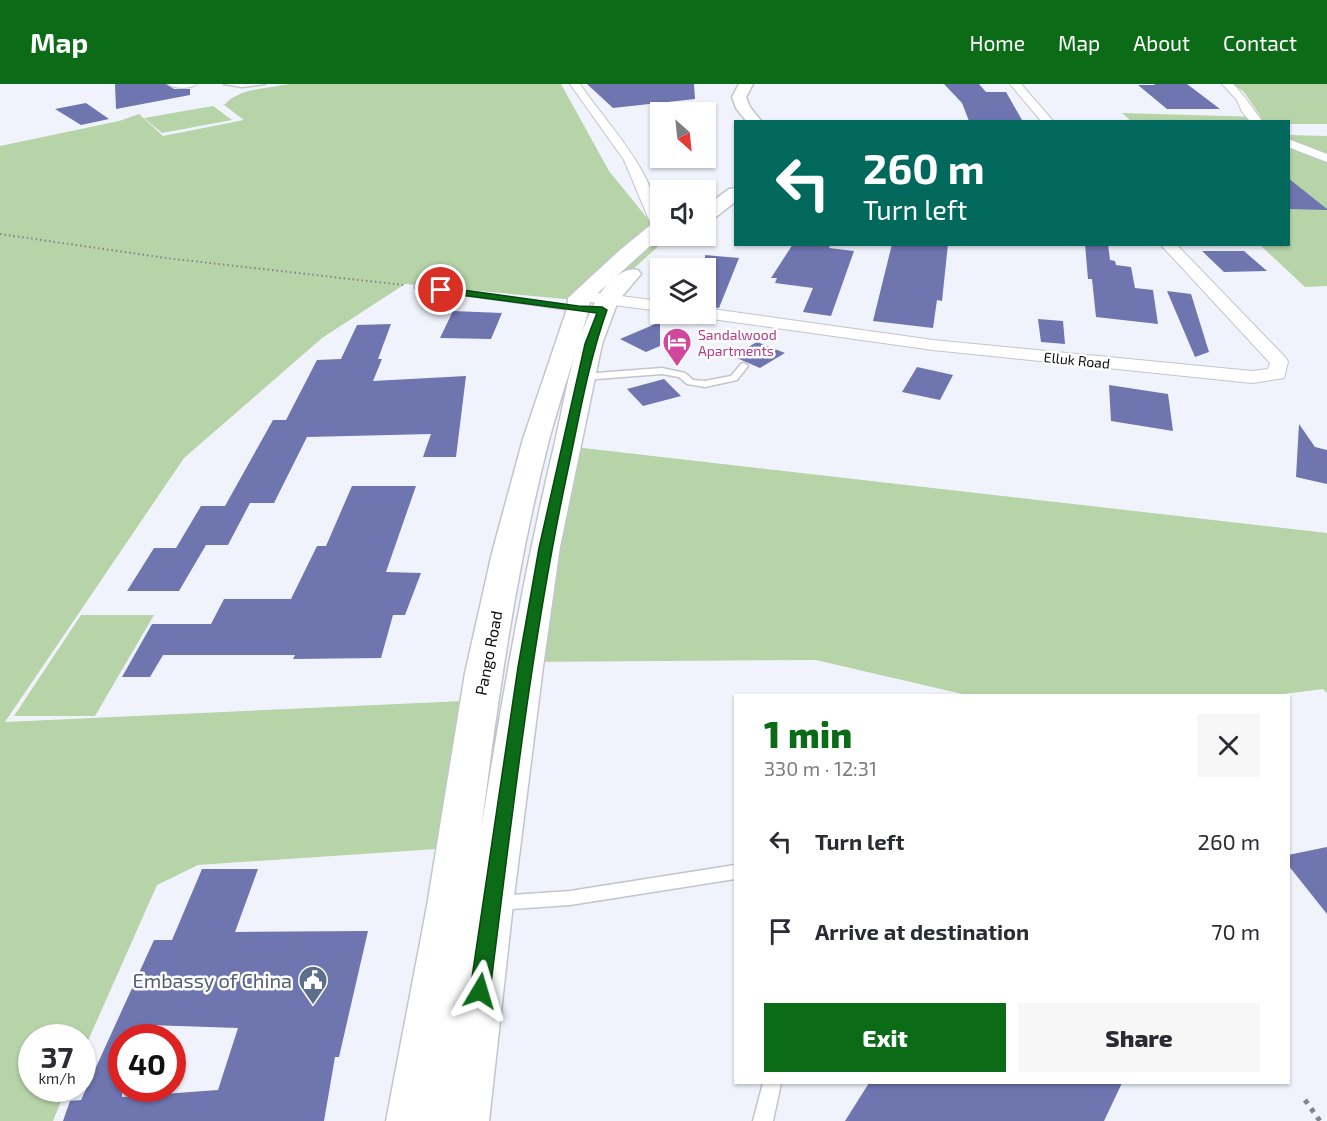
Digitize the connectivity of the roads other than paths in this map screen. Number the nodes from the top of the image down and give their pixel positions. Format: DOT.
graph roads {
  1 [pos="173,84"];
  2 [pos="192,84"];
  3 [pos="226,84"];
  4 [pos="263,84"];
  5 [pos="575,84"];
  6 [pos="746,84"];
  7 [pos="1015,84"];
  8 [pos="1227,84"];
  9 [pos="754,120"];
  10 [pos="1047,120"];
  11 [pos="1256,120"];
  12 [pos="1290,144"];
  13 [pos="1327,158"];
  14 [pos="734,194"];
  15 [pos="650,201"];
  16 [pos="716,208"];
  17 [pos="653,246"];
  18 [pos="1169,246"];
  19 [pos="418,286"];
  20 [pos="592,303"];
  21 [pos="650,306"];
  22 [pos="716,315"];
  23 [pos="744,366"];
  24 [pos="583,377"];
  25 [pos="734,872"];
  26 [pos="491,904"];
  27 [pos="772,1084"];
  28 [pos="412,1121"];
  29 [pos="463,1121"];
  30 [pos="762,1121"];
  1 -- 2 [label="street"];
  3 -- 4 [label="lane"];
  5 -- 15 [label="street"];
  6 -- 9 [label="street"];
  7 -- 10 [label="street"];
  8 -- 11 [label="street"];
  12 -- 13 [label="street"];
  14 -- 16 [label="street"];
  17 -- 20 [label="street, Pango Road"];
  18 -- 22 [label="street, Elluk Road"];
  19 -- 20 [label="lane"];
  20 -- 21 [label="street"];
  20 -- 24 [label="street, Pango Road"];
  20 -- 28 [label="street, Pango Road"];
  23 -- 24 [label="lane"];
  24 -- 26 [label="street, Pango Road"];
  25 -- 26 [label="lane"];
  26 -- 29 [label="street, Pango Road"];
  27 -- 30 [label="lane"];
}
